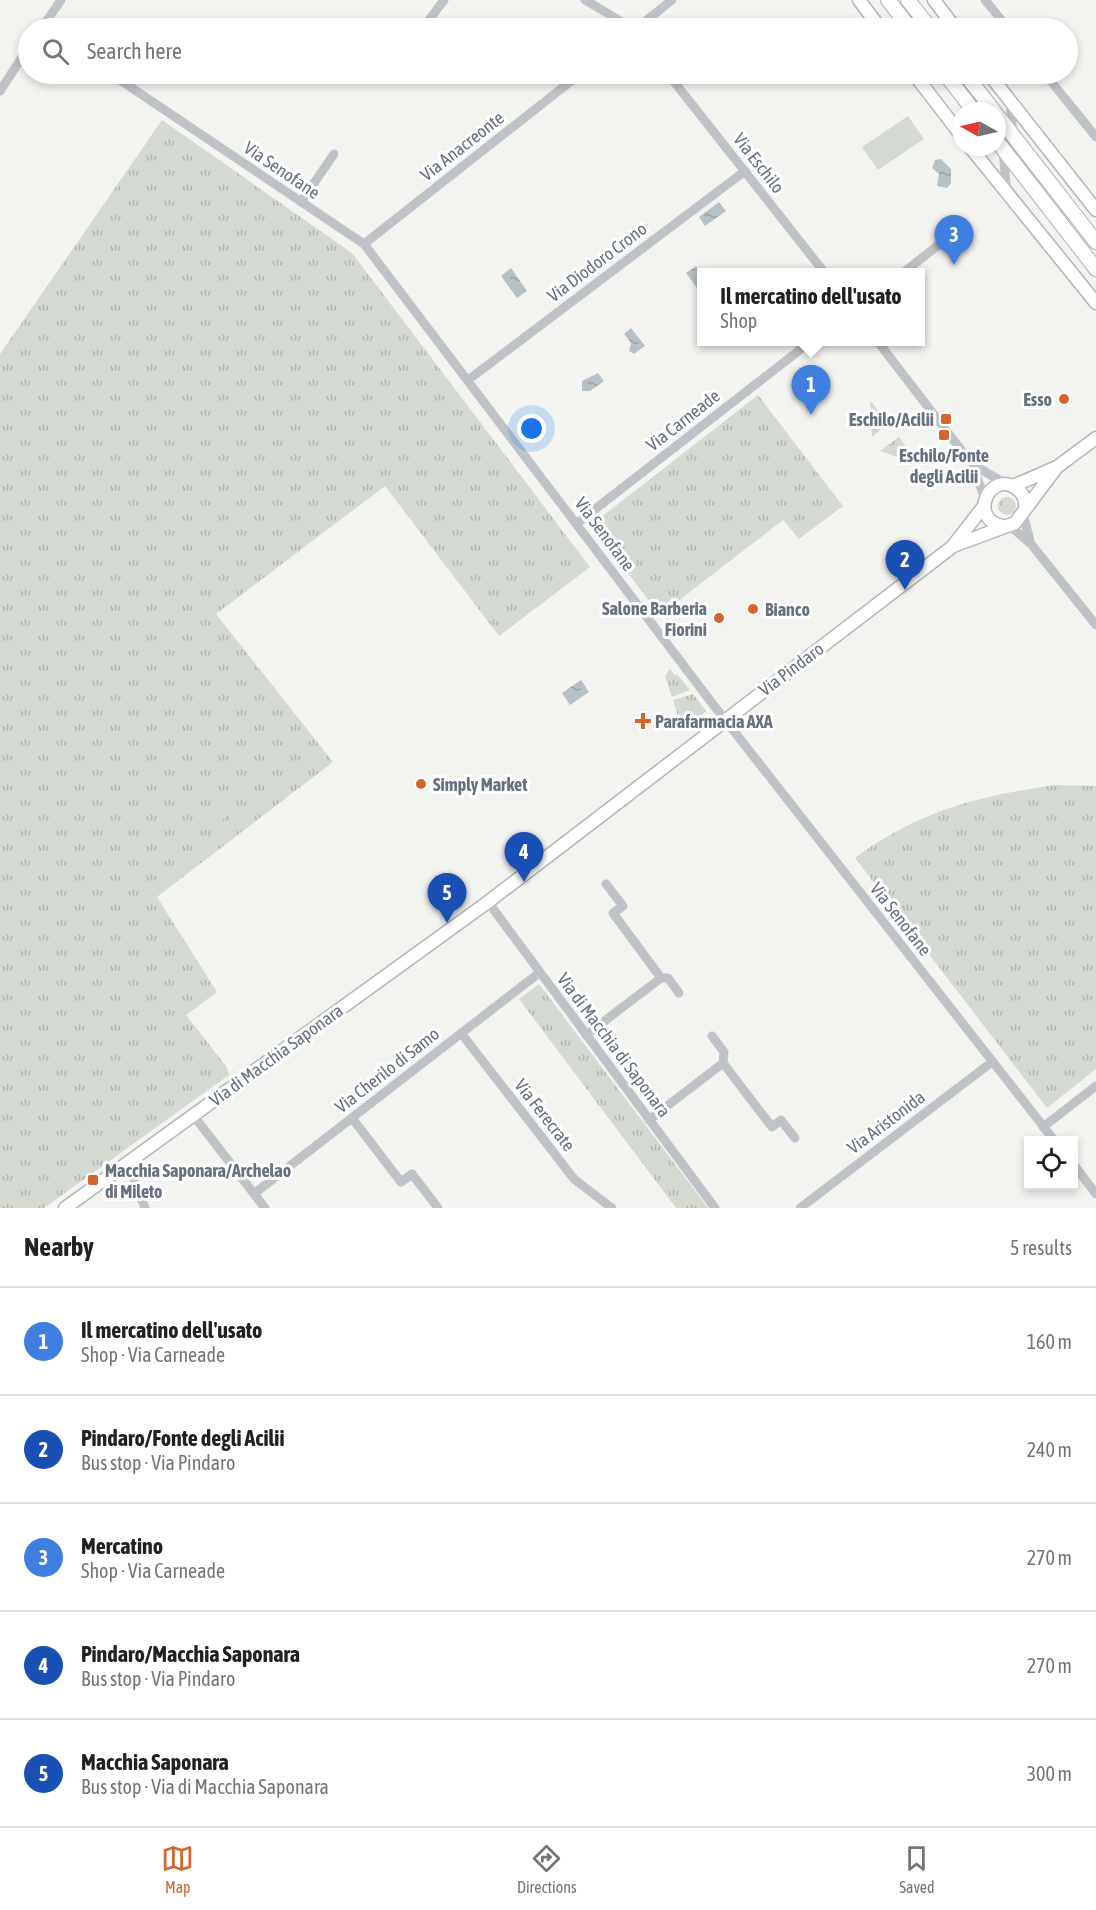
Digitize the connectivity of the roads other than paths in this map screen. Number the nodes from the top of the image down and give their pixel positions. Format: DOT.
graph roads {
  1 [pos="61,0"];
  2 [pos="444,0"];
  3 [pos="585,0"];
  4 [pos="672,0"];
  5 [pos="859,0"];
  6 [pos="888,0"];
  7 [pos="908,0"];
  8 [pos="934,0"];
  9 [pos="985,0"];
  10 [pos="49,18"];
  11 [pos="430,18"];
  12 [pos="615,18"];
  13 [pos="650,18"];
  14 [pos="872,18"];
  15 [pos="902,18"];
  16 [pos="922,18"];
  17 [pos="948,18"];
  18 [pos="1000,18"];
  19 [pos="18,63"];
  20 [pos="126,84"];
  21 [pos="567,84"];
  22 [pos="676,84"];
  23 [pos="922,84"];
  24 [pos="953,84"];
  25 [pos="973,84"];
  26 [pos="996,84"];
  27 [pos="1053,84"];
  28 [pos="0,91"];
  29 [pos="967,102"];
  30 [pos="987,102"];
  31 [pos="1010,102"];
  32 [pos="952,123"];
  33 [pos="1006,127"];
  34 [pos="1013,136"];
  35 [pos="1096,137"];
  36 [pos="1006,153"];
  37 [pos="334,154"];
  38 [pos="977,156"];
  39 [pos="1002,156"];
  40 [pos="745,171"];
  41 [pos="1008,196"];
  42 [pos="301,202"];
  43 [pos="1096,210"];
  44 [pos="964,225"];
  45 [pos="1096,242"];
  46 [pos="364,244"];
  47 [pos="821,268"];
  48 [pos="910,268"];
  49 [pos="1096,269"];
  50 [pos="1096,303"];
  51 [pos="805,346"];
  52 [pos="881,346"];
  53 [pos="468,380"];
  54 [pos="1096,438"];
  55 [pos="972,464"];
  56 [pos="1057,467"];
  57 [pos="1010,485"];
  58 [pos="984,503"];
  59 [pos="1024,511"];
  60 [pos="576,524"];
  61 [pos="1006,526"];
  62 [pos="1031,544"];
  63 [pos="952,546"];
  64 [pos="1096,625"];
  65 [pos="726,720"];
  66 [pos="606,884"];
  67 [pos="488,902"];
  68 [pos="539,973"];
  69 [pos="662,978"];
  70 [pos="679,993"];
  71 [pos="461,1034"];
  72 [pos="586,1035"];
  73 [pos="712,1036"];
  74 [pos="992,1062"];
  75 [pos="723,1063"];
  76 [pos="1096,1086"];
  77 [pos="193,1115"];
  78 [pos="352,1118"];
  79 [pos="649,1120"];
  80 [pos="1042,1127"];
  81 [pos="1050,1136"];
  82 [pos="795,1138"];
  83 [pos="127,1162"];
  84 [pos="1078,1170"];
  85 [pos="255,1193"];
  86 [pos="1096,1194"];
  87 [pos="65,1208"];
  88 [pos="145,1208"];
  89 [pos="265,1208"];
  90 [pos="438,1208"];
  91 [pos="612,1208"];
  92 [pos="715,1208"];
  93 [pos="800,1208"];
  1 -- 10 [label="street"];
  2 -- 11 [label="street"];
  3 -- 12 [label="street"];
  4 -- 13 [label="street"];
  5 -- 14 [label="street"];
  6 -- 15 [label="main road"];
  7 -- 16 [label="main road"];
  8 -- 17 [label="street"];
  9 -- 18 [label="street"];
  19 -- 28 [label="street"];
  20 -- 42 [label="street, Via Senofane"];
  21 -- 46 [label="street, Via Anacreonte"];
  22 -- 40 [label="street, Via Eschilo"];
  23 -- 32 [label="street"];
  24 -- 29 [label="main road"];
  25 -- 30 [label="main road"];
  26 -- 31 [label="street"];
  27 -- 35 [label="street"];
  31 -- 34 [label="street"];
  31 -- 43 [label="street"];
  33 -- 34 [label="main road"];
  34 -- 45 [label="main road"];
  36 -- 49 [label="main road"];
  37 -- 42 [label="street"];
  38 -- 41 [label="street"];
  39 -- 41 [label="street"];
  40 -- 47 [label="street, Via Eschilo"];
  40 -- 53 [label="street, Via Diodoro Crono"];
  41 -- 50 [label="street"];
  42 -- 46 [label="street, Via Senofane"];
  44 -- 48 [label="street"];
  46 -- 53 [label="street, Via Senofane"];
  51 -- 60 [label="street, Via Carneade"];
  52 -- 55 [label="street"];
  53 -- 60 [label="street, Via Senofane"];
  54 -- 56 [label="street"];
  55 -- 57 [label="street"];
  55 -- 58 [label="street"];
  56 -- 57 [label="street"];
  56 -- 59 [label="street"];
  57 -- 58 [label="street"];
  57 -- 59 [label="street"];
  58 -- 61 [label="street"];
  58 -- 63 [label="street"];
  59 -- 61 [label="street"];
  59 -- 62 [label="street"];
  60 -- 65 [label="street, Via Senofane"];
  61 -- 62 [label="street"];
  61 -- 63 [label="street"];
  62 -- 64 [label="street"];
  63 -- 65 [label="street, Via Pindaro"];
  65 -- 67 [label="street, Via Pindaro"];
  65 -- 74 [label="street, Via Senofane"];
  66 -- 69 [label="street"];
  67 -- 68 [label="street, Via di Macchia di Saponara"];
  67 -- 77 [label="street, Via di Macchia Saponara"];
  68 -- 71 [label="street, Via Cherilo di Samo"];
  68 -- 72 [label="street, Via di Macchia di Saponara"];
  69 -- 70 [label="street"];
  69 -- 72 [label="street"];
  71 -- 78 [label="street, Via Cherilo di Samo"];
  71 -- 91 [label="street, Via Ferecrate"];
  72 -- 79 [label="street, Via di Macchia di Saponara"];
  73 -- 75 [label="street"];
  74 -- 80 [label="street, Via Senofane"];
  74 -- 93 [label="street, Via Aristonida"];
  75 -- 79 [label="street"];
  75 -- 82 [label="street"];
  76 -- 80 [label="street"];
  77 -- 83 [label="street, Via di Macchia Saponara"];
  77 -- 85 [label="street"];
  78 -- 85 [label="street, Via Cherilo di Samo"];
  78 -- 90 [label="street"];
  79 -- 92 [label="street, Via di Macchia di Saponara"];
  80 -- 81 [label="street, Via Senofane"];
  83 -- 87 [label="street, Via di Macchia Saponara"];
  83 -- 88 [label="street"];
  84 -- 86 [label="street"];
  85 -- 89 [label="street"];
}
